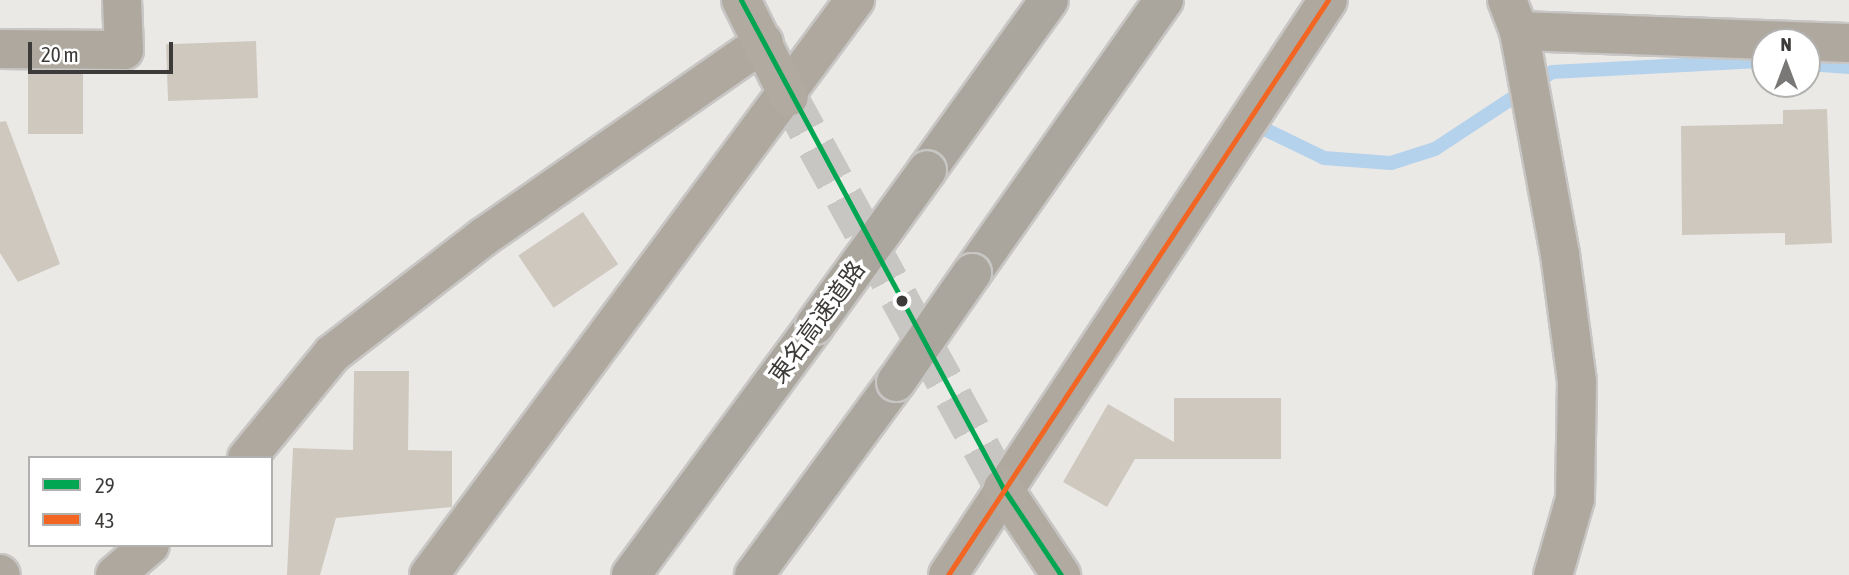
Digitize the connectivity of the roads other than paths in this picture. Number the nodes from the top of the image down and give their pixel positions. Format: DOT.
graph roads {
  1 [pos="122,0"];
  2 [pos="741,0"];
  3 [pos="855,0"];
  4 [pos="1049,0"];
  5 [pos="1164,0"];
  6 [pos="1328,0"];
  7 [pos="1513,15"];
  8 [pos="764,42"];
  9 [pos="1849,43"];
  10 [pos="0,49"];
  11 [pos="789,97"];
  12 [pos="249,456"];
  13 [pos="1003,488"];
  14 [pos="148,547"];
  15 [pos="115,575"];
  16 [pos="429,575"];
  17 [pos="631,575"];
  18 [pos="754,575"];
  19 [pos="948,575"];
  20 [pos="1061,575"];
  21 [pos="1553,575"];
  1 -- 10 [label="street"];
  2 -- 8 [label="main road"];
  3 -- 11 [label="street"];
  4 -- 17 [label="highway, 東名高速道路, bridge"];
  5 -- 18 [label="highway, bridge"];
  6 -- 13 [label="street"];
  7 -- 9 [label="street"];
  7 -- 21 [label="street"];
  8 -- 11 [label="main road"];
  8 -- 12 [label="street"];
  11 -- 16 [label="street"];
  13 -- 19 [label="street"];
  13 -- 20 [label="main road"];
  14 -- 15 [label="street"];
}
